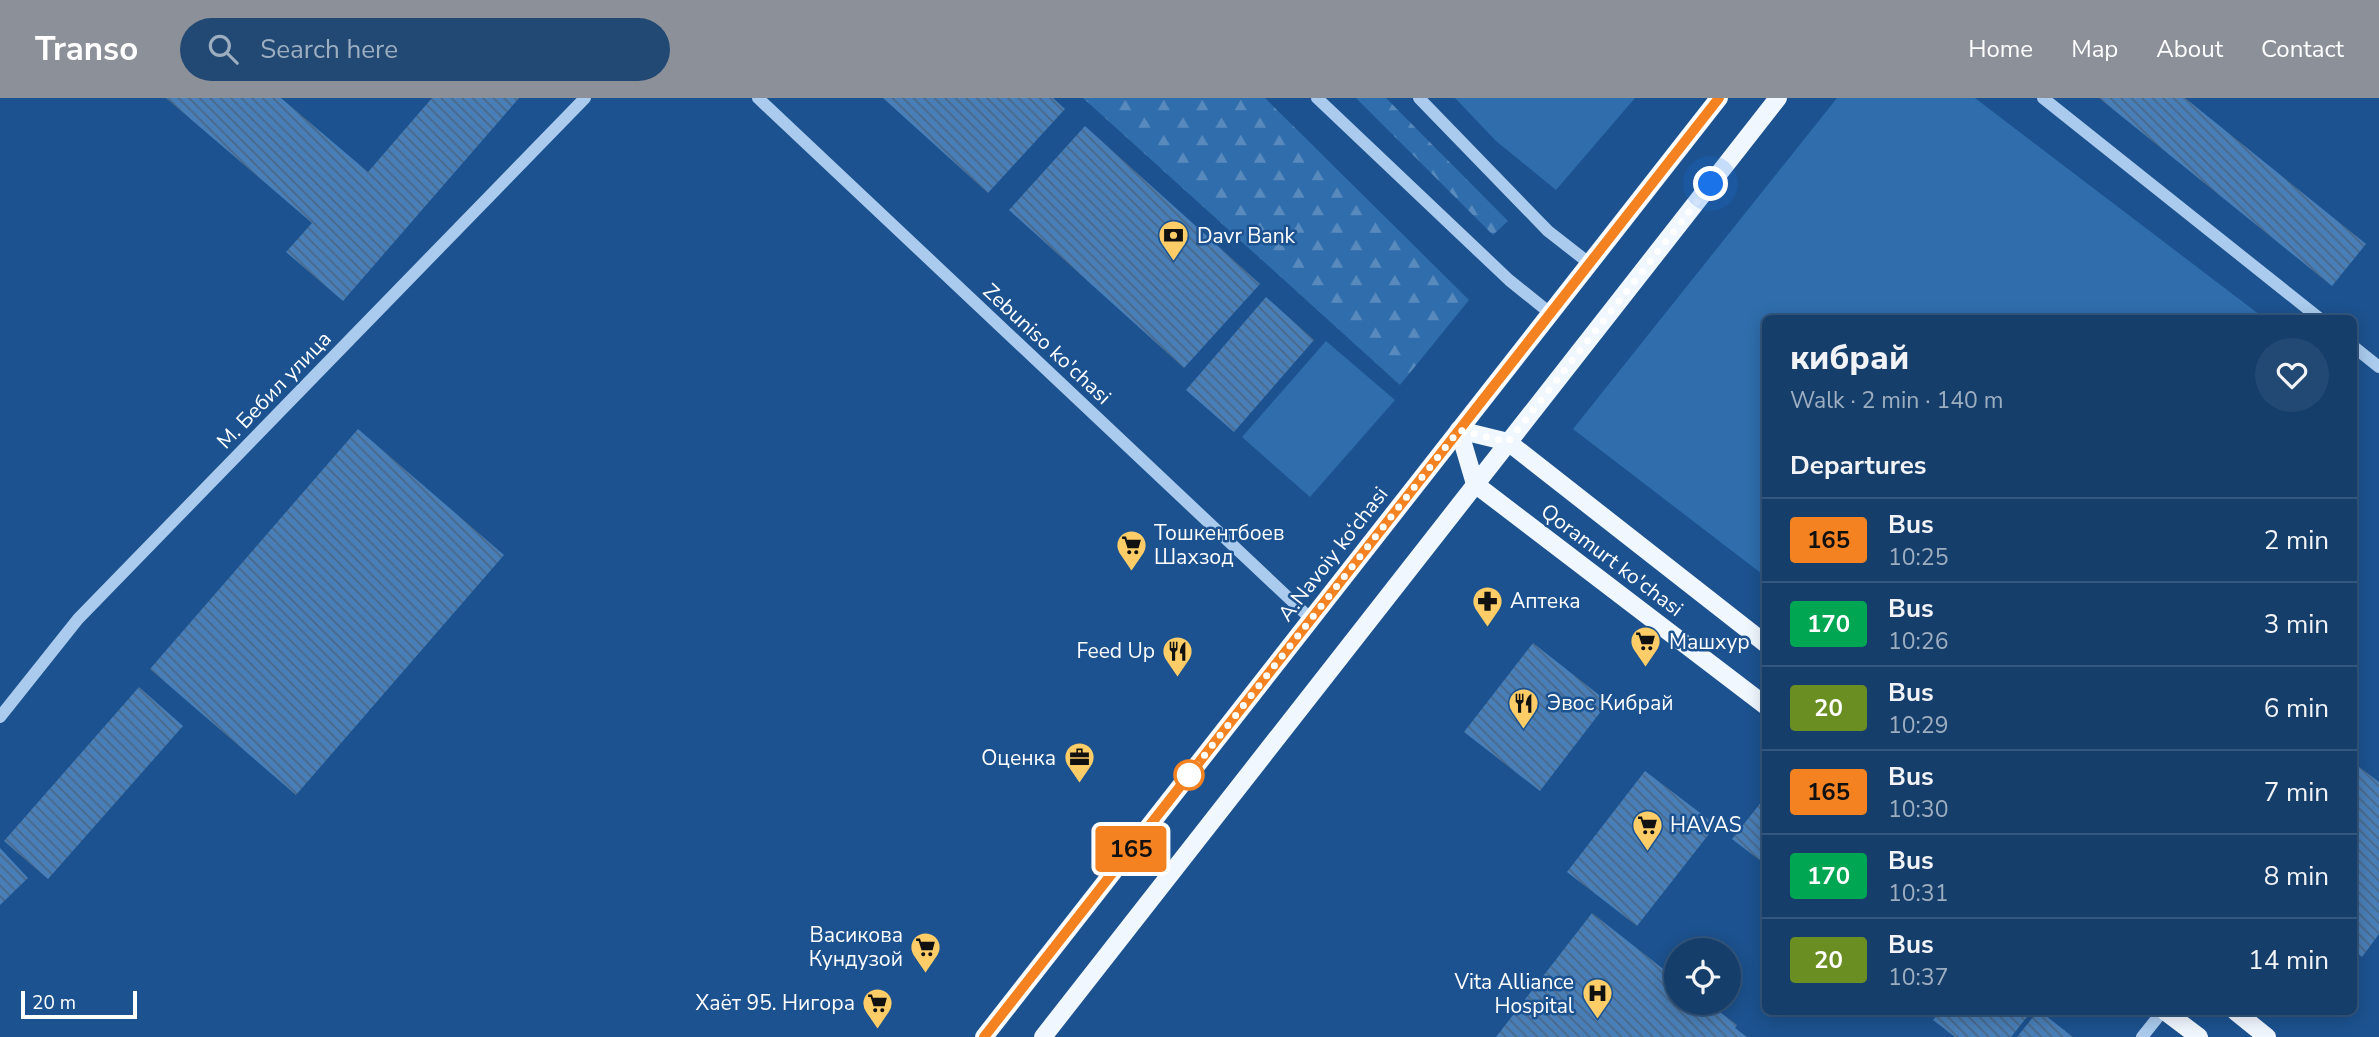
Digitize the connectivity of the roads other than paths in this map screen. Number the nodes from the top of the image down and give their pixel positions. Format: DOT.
graph roads {
  1 [pos="585,98"];
  2 [pos="758,98"];
  3 [pos="1317,98"];
  4 [pos="1419,98"];
  5 [pos="1719,98"];
  6 [pos="1778,98"];
  7 [pos="2043,98"];
  8 [pos="1590,263"];
  9 [pos="1550,313"];
  10 [pos="2315,315"];
  11 [pos="2357,348"];
  12 [pos="2379,366"];
  13 [pos="1459,430"];
  14 [pos="1508,442"];
  15 [pos="1475,484"];
  16 [pos="1311,619"];
  17 [pos="1762,641"];
  18 [pos="1762,703"];
  19 [pos="0,716"];
  20 [pos="2161,1015"];
  21 [pos="2168,1015"];
  22 [pos="2240,1015"];
  23 [pos="984,1037"];
  24 [pos="1043,1037"];
  25 [pos="2141,1037"];
  26 [pos="2199,1037"];
  27 [pos="2267,1037"];
  1 -- 19 [label="street, М. Бебил улица"];
  2 -- 16 [label="street, Zebuniso ko'chasi"];
  3 -- 9 [label="street"];
  4 -- 8 [label="street"];
  5 -- 8 [label="main road, A.Navoiy ko‘chasi"];
  6 -- 14 [label="main road"];
  7 -- 10 [label="street"];
  8 -- 9 [label="main road, A.Navoiy ko‘chasi"];
  9 -- 13 [label="main road, A.Navoiy ko‘chasi"];
  11 -- 12 [label="street"];
  13 -- 14 [label="main road"];
  13 -- 15 [label="main road"];
  13 -- 16 [label="main road, A.Navoiy ko‘chasi"];
  14 -- 15 [label="main road"];
  14 -- 17 [label="main road, Qoramurt ko'chasi"];
  15 -- 18 [label="main road, Qoramurt ko'chasi"];
  15 -- 24 [label="main road"];
  16 -- 23 [label="main road, A.Navoiy ko‘chasi"];
  20 -- 25 [label="street"];
  21 -- 26 [label="main road"];
  22 -- 27 [label="main road"];
}
